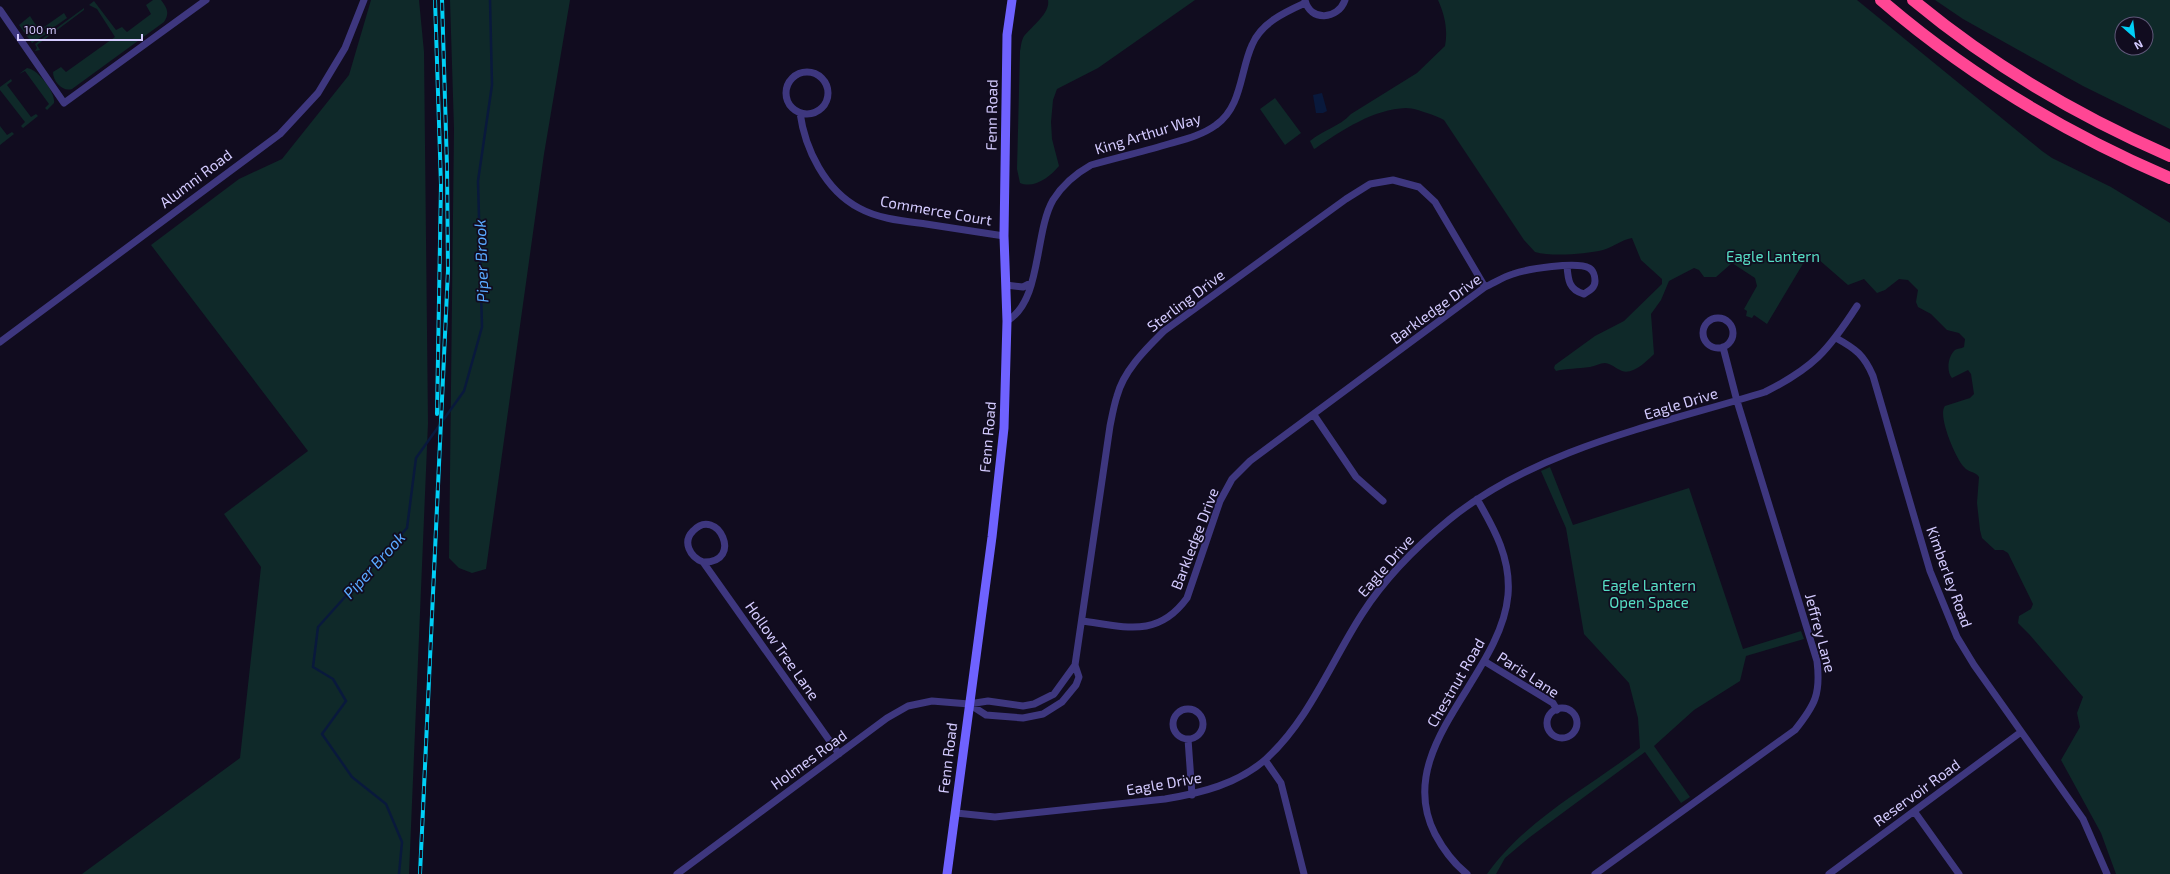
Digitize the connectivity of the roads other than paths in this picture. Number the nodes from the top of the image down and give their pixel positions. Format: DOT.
graph roads {
  1 [pos="206,0"];
  2 [pos="364,0"];
  3 [pos="1012,0"];
  4 [pos="1344,0"];
  5 [pos="1881,0"];
  6 [pos="1913,0"];
  7 [pos="1305,1"];
  8 [pos="0,10"];
  9 [pos="800,113"];
  10 [pos="2134,140"];
  11 [pos="2170,148"];
  12 [pos="2170,156"];
  13 [pos="2170,178"];
  14 [pos="1004,236"];
  15 [pos="1567,266"];
  16 [pos="1031,283"];
  17 [pos="1006,285"];
  18 [pos="1485,288"];
  19 [pos="1857,306"];
  20 [pos="1007,321"];
  21 [pos="1836,338"];
  22 [pos="0,342"];
  23 [pos="1723,347"];
  24 [pos="1738,401"];
  25 [pos="1314,415"];
  26 [pos="1477,499"];
  27 [pos="1383,501"];
  28 [pos="703,562"];
  29 [pos="1083,622"];
  30 [pos="1484,662"];
  31 [pos="1075,665"];
  32 [pos="970,704"];
  33 [pos="1557,710"];
  34 [pos="2021,732"];
  35 [pos="1188,739"];
  36 [pos="839,754"];
  37 [pos="1265,760"];
  38 [pos="1192,795"];
  39 [pos="1914,811"];
  40 [pos="956,813"];
  41 [pos="677,874"];
  42 [pos="947,874"];
  43 [pos="1304,874"];
  44 [pos="1467,874"];
  45 [pos="1595,874"];
  46 [pos="1829,874"];
  47 [pos="1959,874"];
  48 [pos="2107,874"];
  1 -- 8 [label="street"];
  2 -- 22 [label="street, Alumni Road"];
  3 -- 14 [label="street, Fenn Road"];
  4 -- 7 [label="street, King Arthur Way"];
  5 -- 13 [label="highway"];
  6 -- 10 [label="highway"];
  7 -- 16 [label="street, King Arthur Way"];
  9 -- 9 [label="street"];
  9 -- 14 [label="street, Commerce Court"];
  10 -- 11 [label="highway"];
  10 -- 12 [label="highway"];
  14 -- 17 [label="street, Fenn Road"];
  15 -- 15 [label="street, Barkledge Drive"];
  15 -- 18 [label="street, Barkledge Drive"];
  16 -- 17 [label="street"];
  16 -- 20 [label="street, King Arthur Way"];
  17 -- 20 [label="street, Fenn Road"];
  18 -- 25 [label="street, Barkledge Drive"];
  18 -- 29 [label="street, Sterling Drive"];
  19 -- 21 [label="street, Eagle Drive"];
  20 -- 32 [label="street, Fenn Road"];
  21 -- 24 [label="street, Eagle Drive"];
  21 -- 34 [label="street, Kimberley Road"];
  23 -- 23 [label="street"];
  23 -- 24 [label="street, Jeffrey Lane"];
  24 -- 26 [label="street, Eagle Drive"];
  24 -- 45 [label="street, Jeffrey Lane"];
  25 -- 27 [label="street"];
  25 -- 29 [label="street, Barkledge Drive"];
  26 -- 30 [label="street, Chestnut Road"];
  26 -- 37 [label="street, Eagle Drive"];
  28 -- 28 [label="street, Hollow Tree Lane"];
  28 -- 36 [label="street, Hollow Tree Lane"];
  29 -- 31 [label="street, Sterling Drive"];
  30 -- 33 [label="street, Paris Lane"];
  30 -- 44 [label="street, Chestnut Road"];
  31 -- 32 [label="street, Sterling Drive"];
  31 -- 32 [label="street, Sterling Drive"];
  32 -- 36 [label="street, Holmes Road"];
  32 -- 40 [label="street, Fenn Road"];
  33 -- 33 [label="street, Paris Lane"];
  34 -- 39 [label="street, Reservoir Road"];
  34 -- 48 [label="street, Kimberley Road"];
  35 -- 35 [label="street"];
  35 -- 38 [label="street"];
  36 -- 41 [label="street, Holmes Road"];
  37 -- 38 [label="street, Eagle Drive"];
  37 -- 43 [label="street"];
  38 -- 40 [label="street, Eagle Drive"];
  39 -- 46 [label="street, Reservoir Road"];
  39 -- 47 [label="street"];
  40 -- 42 [label="street, Fenn Road"];
}
